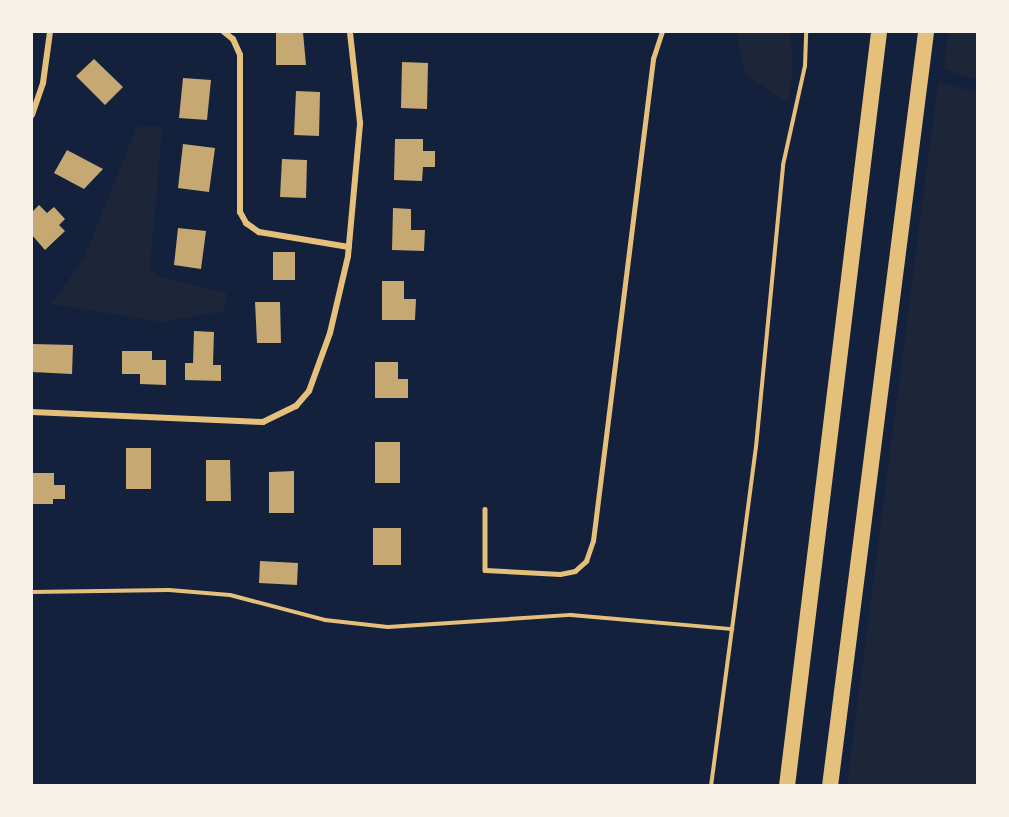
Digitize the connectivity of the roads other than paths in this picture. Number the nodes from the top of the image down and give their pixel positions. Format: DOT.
graph roads {
  1 [pos="50,32"];
  2 [pos="224,32"];
  3 [pos="350,32"];
  4 [pos="662,32"];
  5 [pos="879,32"];
  6 [pos="926,32"];
  7 [pos="32,113"];
  8 [pos="349,247"];
  9 [pos="32,412"];
  10 [pos="485,509"];
  11 [pos="787,786"];
  12 [pos="830,786"];
  1 -- 7 [label="street"];
  2 -- 8 [label="street"];
  3 -- 8 [label="street"];
  4 -- 10 [label="lane"];
  5 -- 11 [label="highway"];
  6 -- 12 [label="highway"];
  8 -- 9 [label="street"];
}
